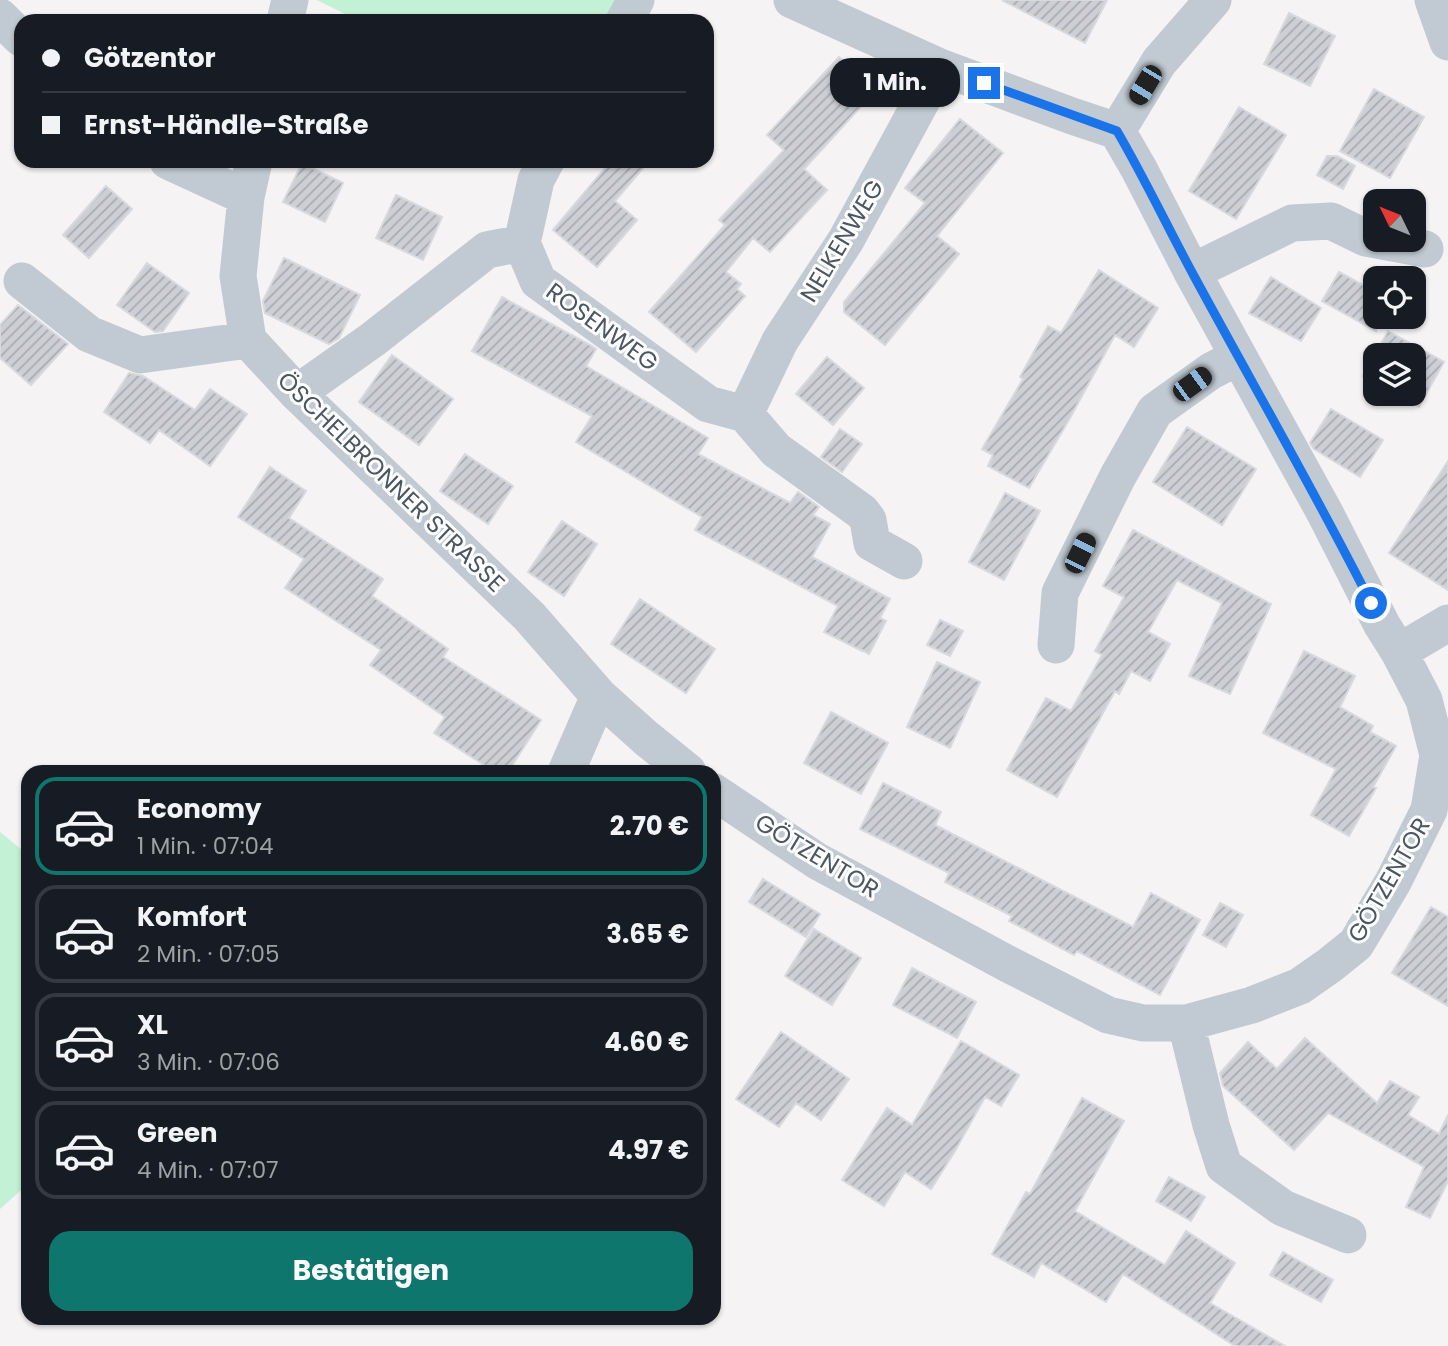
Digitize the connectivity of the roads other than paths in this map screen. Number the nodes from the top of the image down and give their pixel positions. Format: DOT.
graph roads {
  1 [pos="792,0"];
  2 [pos="1213,0"];
  3 [pos="1433,0"];
  4 [pos="0,17"];
  5 [pos="14,31"];
  6 [pos="1448,42"];
  7 [pos="940,67"];
  8 [pos="1117,131"];
  9 [pos="183,168"];
  10 [pos="252,168"];
  11 [pos="543,168"];
  12 [pos="246,197"];
  13 [pos="1363,237"];
  14 [pos="522,243"];
  15 [pos="1192,272"];
  16 [pos="22,281"];
  17 [pos="248,340"];
  18 [pos="1238,356"];
  19 [pos="297,393"];
  20 [pos="745,414"];
  21 [pos="904,561"];
  22 [pos="1448,623"];
  23 [pos="1056,645"];
  24 [pos="1399,652"];
  25 [pos="599,696"];
  26 [pos="569,765"];
  27 [pos="679,765"];
  28 [pos="721,797"];
  29 [pos="1186,1023"];
  30 [pos="1348,1234"];
  1 -- 7 [label="street"];
  2 -- 8 [label="street"];
  3 -- 6 [label="street"];
  4 -- 5 [label="street"];
  7 -- 8 [label="street"];
  7 -- 20 [label="street, NELKENWEG"];
  8 -- 15 [label="street, GÖTZENTOR"];
  9 -- 12 [label="street"];
  10 -- 12 [label="street"];
  11 -- 14 [label="street"];
  12 -- 17 [label="street"];
  13 -- 15 [label="street"];
  14 -- 19 [label="street"];
  14 -- 20 [label="street, ROSENWEG"];
  15 -- 18 [label="street, GÖTZENTOR"];
  16 -- 17 [label="street"];
  17 -- 19 [label="street, ÖSCHELBRONNER STRASSE"];
  18 -- 23 [label="street"];
  18 -- 24 [label="street, GÖTZENTOR"];
  19 -- 25 [label="street, ÖSCHELBRONNER STRASSE"];
  20 -- 21 [label="street"];
  22 -- 24 [label="street"];
  24 -- 29 [label="street, GÖTZENTOR"];
  25 -- 26 [label="street"];
  25 -- 27 [label="street"];
  28 -- 29 [label="street, GÖTZENTOR"];
  29 -- 30 [label="street"];
}
